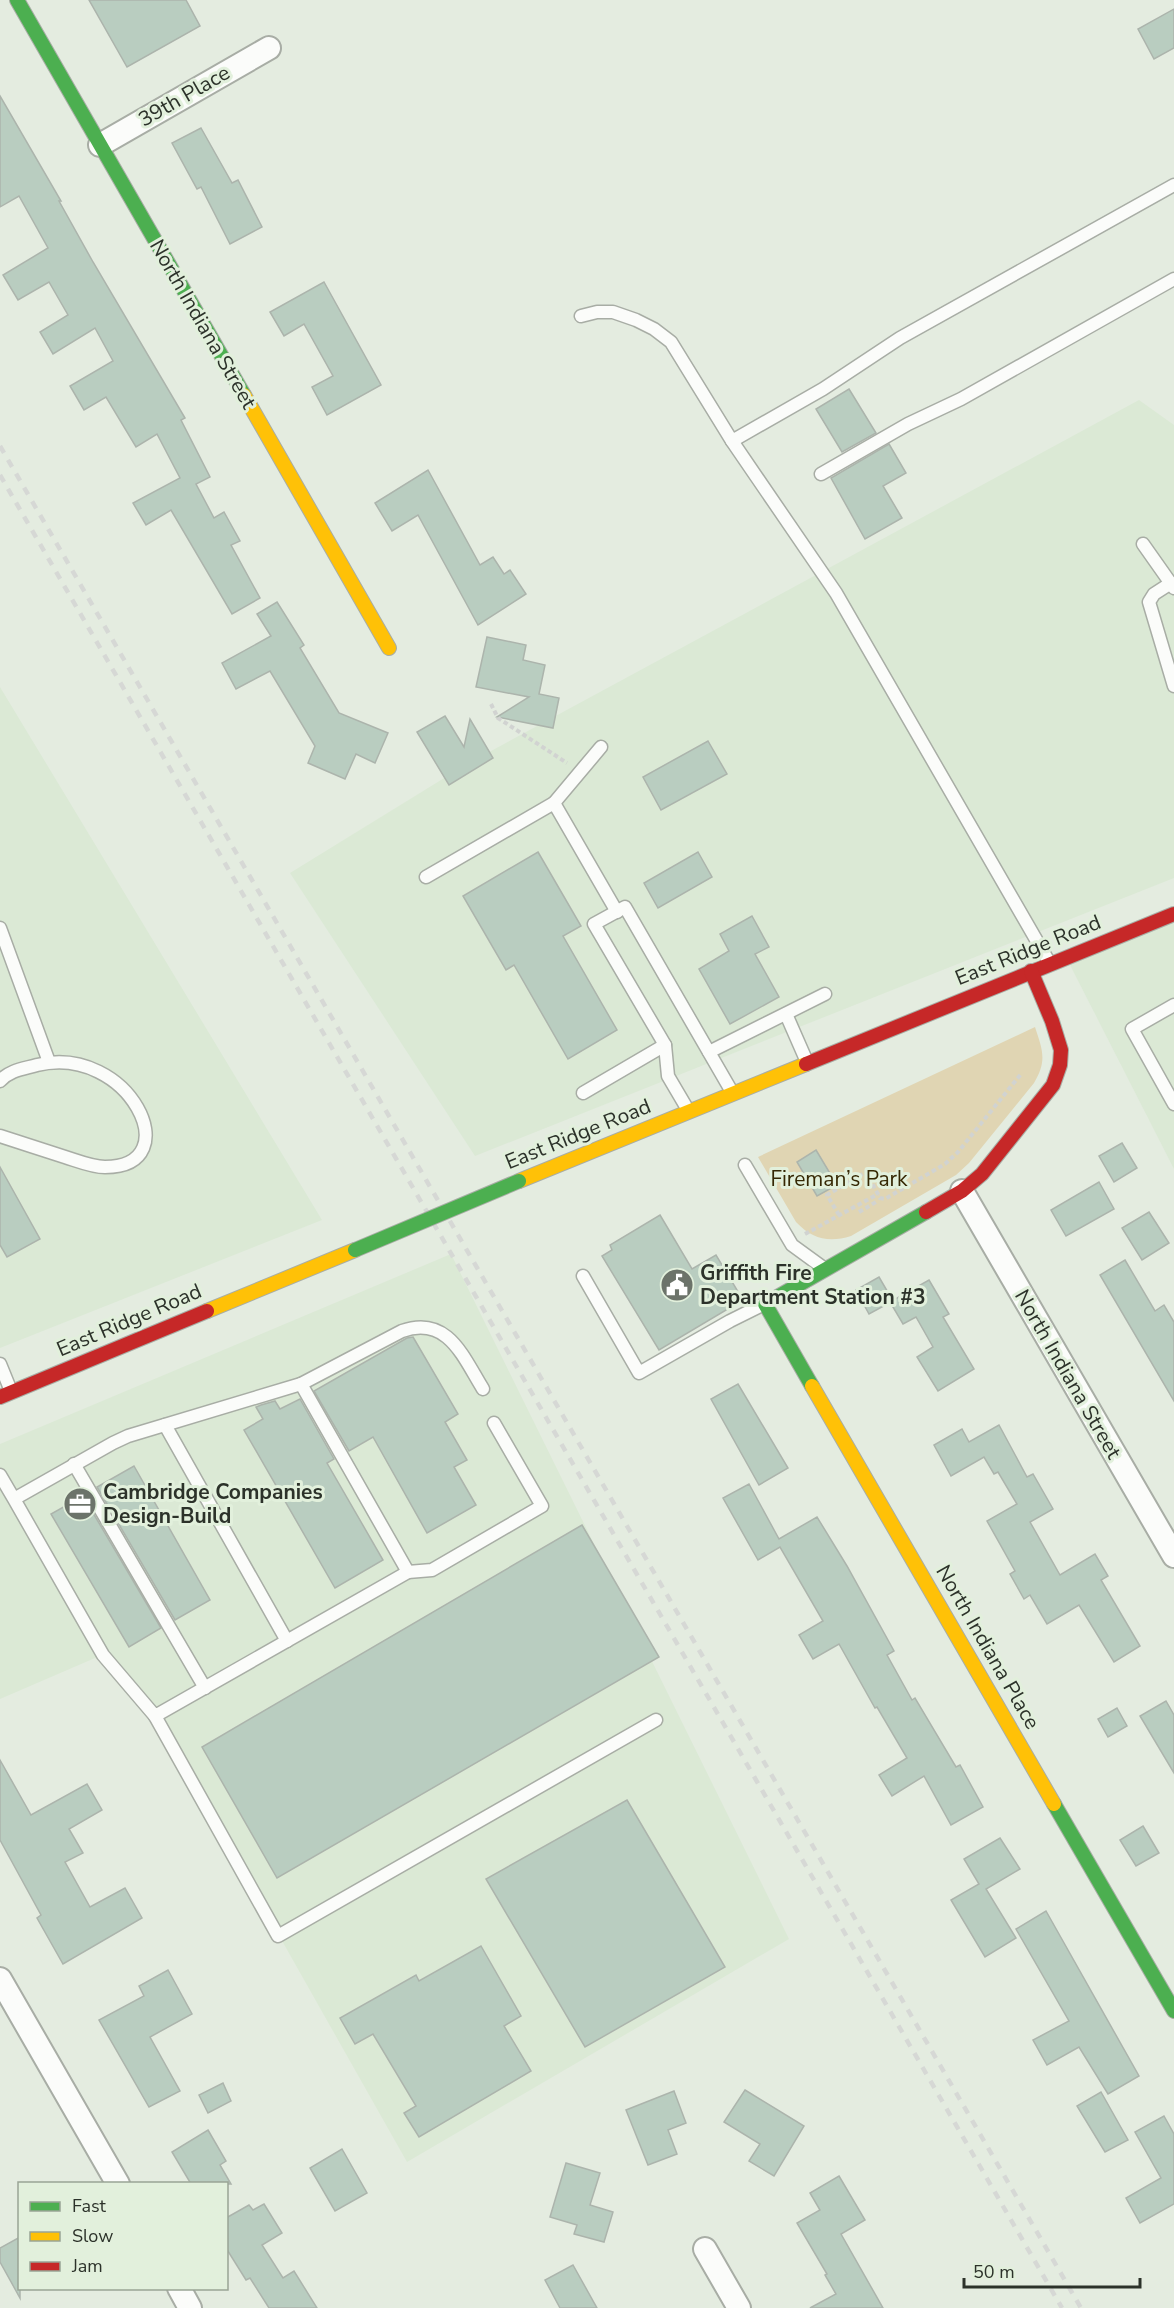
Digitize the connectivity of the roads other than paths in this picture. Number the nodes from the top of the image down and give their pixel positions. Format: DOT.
graph roads {
  1 [pos="17,0"];
  2 [pos="269,48"];
  3 [pos="100,145"];
  4 [pos="1174,185"];
  5 [pos="1174,279"];
  6 [pos="581,316"];
  7 [pos="732,441"];
  8 [pos="821,474"];
  9 [pos="1143,544"];
  10 [pos="1173,586"];
  11 [pos="389,648"];
  12 [pos="1174,686"];
  13 [pos="601,747"];
  14 [pos="554,803"];
  15 [pos="426,877"];
  16 [pos="617,912"];
  17 [pos="1174,914"];
  18 [pos="0,928"];
  19 [pos="1050,963"];
  20 [pos="1031,971"];
  21 [pos="825,994"];
  22 [pos="1174,1005"];
  23 [pos="786,1014"];
  24 [pos="664,1046"];
  25 [pos="709,1052"];
  26 [pos="49,1062"];
  27 [pos="808,1063"];
  28 [pos="0,1081"];
  29 [pos="584,1093"];
  30 [pos="733,1093"];
  31 [pos="1174,1104"];
  32 [pos="688,1112"];
  33 [pos="0,1137"];
  34 [pos="745,1165"];
  35 [pos="962,1191"];
  36 [pos="826,1269"];
  37 [pos="583,1276"];
  38 [pos="765,1304"];
  39 [pos="0,1364"];
  40 [pos="301,1384"];
  41 [pos="483,1389"];
  42 [pos="6,1394"];
  43 [pos="494,1423"];
  44 [pos="165,1425"];
  45 [pos="74,1464"];
  46 [pos="0,1475"];
  47 [pos="14,1499"];
  48 [pos="1174,1556"];
  49 [pos="408,1572"];
  50 [pos="287,1641"];
  51 [pos="205,1688"];
  52 [pos="154,1716"];
  53 [pos="656,1720"];
  54 [pos="0,1979"];
  55 [pos="1174,2011"];
  56 [pos="117,2182"];
  57 [pos="705,2249"];
  58 [pos="180,2290"];
  59 [pos="190,2308"];
  60 [pos="739,2308"];
  1 -- 3 [label="street, North Indiana Street"];
  2 -- 3 [label="street, 39th Place"];
  3 -- 11 [label="street, North Indiana Street"];
  4 -- 7 [label="lane"];
  5 -- 8 [label="lane"];
  6 -- 7 [label="lane"];
  7 -- 19 [label="lane"];
  9 -- 10 [label="lane"];
  10 -- 12 [label="lane"];
  13 -- 14 [label="lane"];
  14 -- 15 [label="lane"];
  14 -- 16 [label="lane"];
  16 -- 24 [label="lane"];
  16 -- 25 [label="lane"];
  17 -- 19 [label="street, East Ridge Road"];
  18 -- 26 [label="lane"];
  19 -- 20 [label="street, East Ridge Road"];
  20 -- 27 [label="street, East Ridge Road"];
  20 -- 35 [label="street"];
  21 -- 23 [label="lane"];
  22 -- 31 [label="lane"];
  23 -- 25 [label="lane"];
  23 -- 27 [label="lane"];
  24 -- 29 [label="lane"];
  24 -- 32 [label="lane"];
  25 -- 30 [label="lane"];
  26 -- 28 [label="lane"];
  26 -- 33 [label="lane"];
  27 -- 30 [label="street, East Ridge Road"];
  30 -- 32 [label="street, East Ridge Road"];
  32 -- 42 [label="street, East Ridge Road, bridge"];
  34 -- 36 [label="lane"];
  35 -- 36 [label="street"];
  35 -- 48 [label="street, North Indiana Street"];
  36 -- 38 [label="street"];
  37 -- 38 [label="lane"];
  38 -- 55 [label="street, North Indiana Place"];
  39 -- 42 [label="lane"];
  40 -- 41 [label="lane"];
  40 -- 44 [label="lane"];
  40 -- 49 [label="lane"];
  43 -- 49 [label="lane"];
  44 -- 45 [label="lane"];
  44 -- 50 [label="lane"];
  45 -- 47 [label="lane"];
  45 -- 51 [label="lane"];
  46 -- 47 [label="lane"];
  47 -- 52 [label="lane"];
  49 -- 50 [label="lane"];
  50 -- 51 [label="lane"];
  51 -- 52 [label="lane"];
  52 -- 53 [label="lane"];
  54 -- 56 [label="street"];
  57 -- 60 [label="street"];
  58 -- 59 [label="street"];
}
